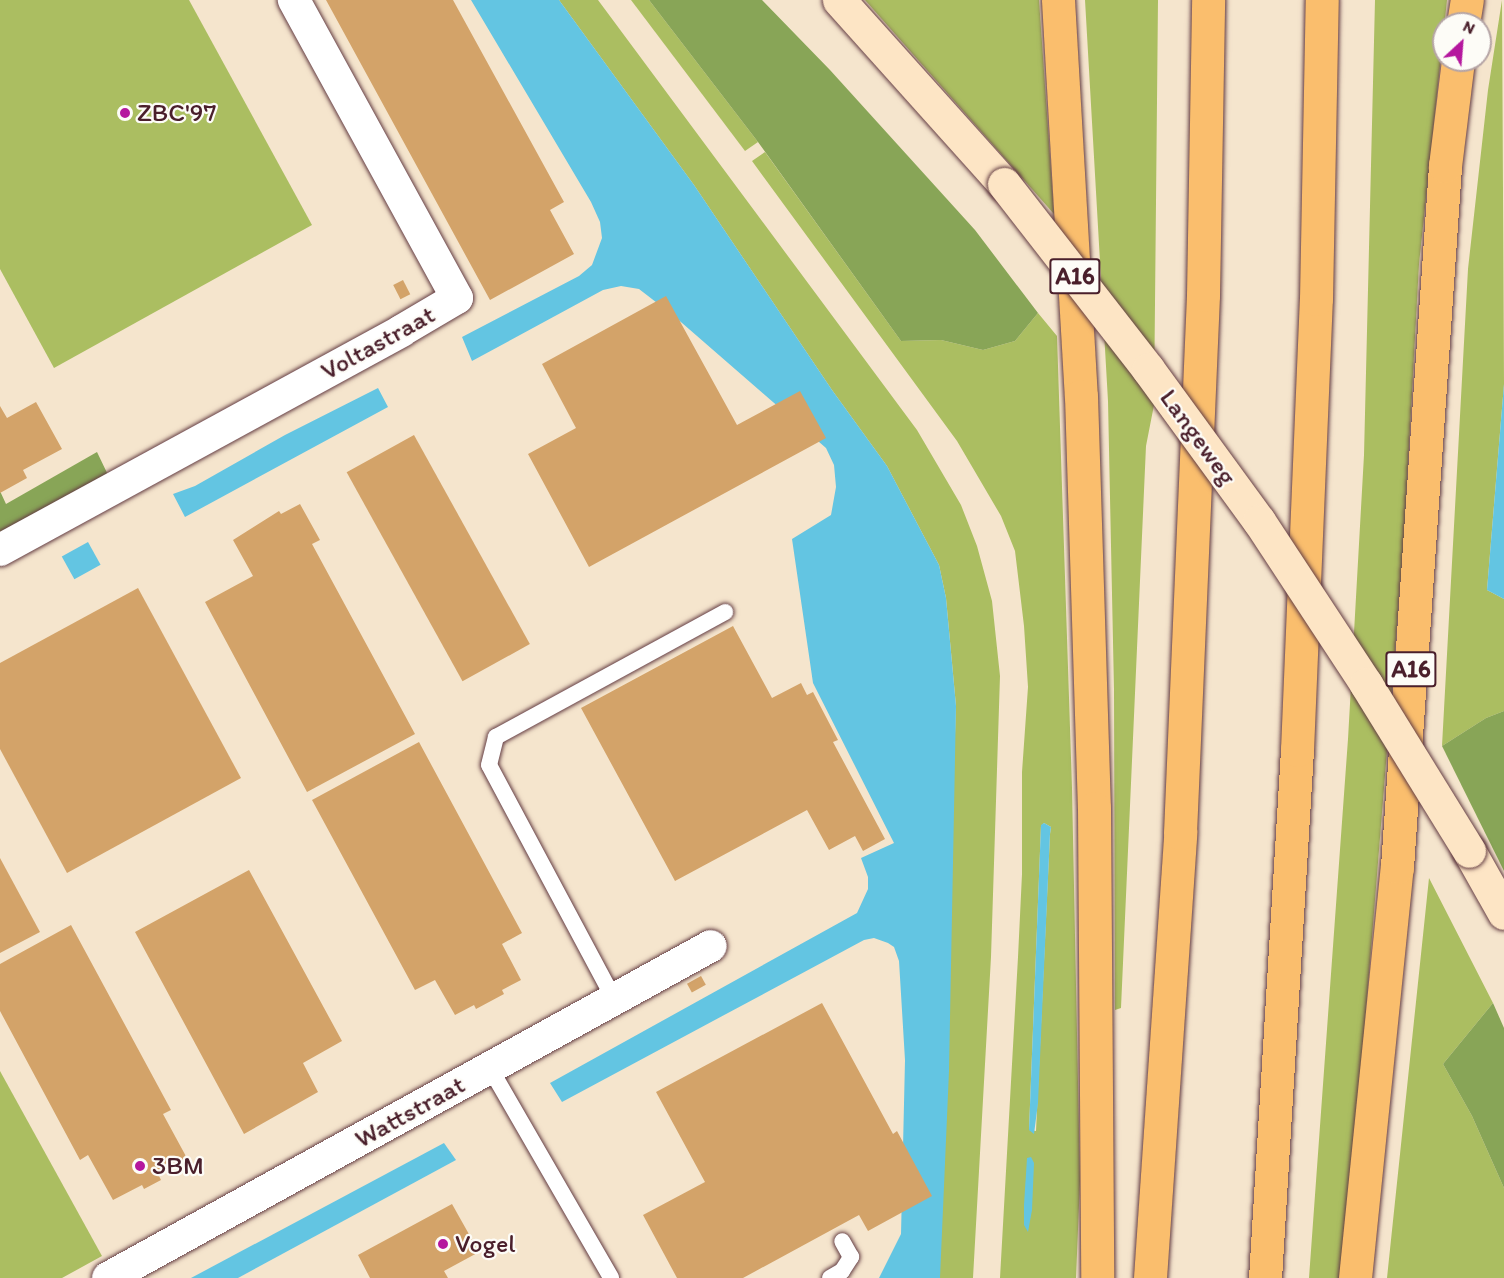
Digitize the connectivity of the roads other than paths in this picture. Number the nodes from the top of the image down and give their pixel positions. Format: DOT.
graph roads {
  1 [pos="294,0"];
  2 [pos="839,0"];
  3 [pos="1058,0"];
  4 [pos="1208,0"];
  5 [pos="1322,0"];
  6 [pos="1457,72"];
  7 [pos="0,550"];
  8 [pos="725,612"];
  9 [pos="1504,913"];
  10 [pos="711,946"];
  11 [pos="614,999"];
  12 [pos="490,1068"];
  13 [pos="842,1241"];
  14 [pos="108,1278"];
  15 [pos="611,1278"];
  16 [pos="830,1278"];
  17 [pos="1097,1278"];
  18 [pos="1150,1278"];
  19 [pos="1265,1278"];
  20 [pos="1354,1278"];
  1 -- 7 [label="street, Voltastraat"];
  2 -- 9 [label="main road, Langeweg, bridge"];
  3 -- 17 [label="highway, A16"];
  4 -- 18 [label="highway"];
  5 -- 19 [label="highway"];
  6 -- 20 [label="highway, A16"];
  8 -- 11 [label="lane"];
  10 -- 11 [label="street, Wattstraat"];
  11 -- 12 [label="street, Wattstraat"];
  12 -- 14 [label="street, Wattstraat"];
  12 -- 15 [label="lane"];
  13 -- 16 [label="lane"];
}
